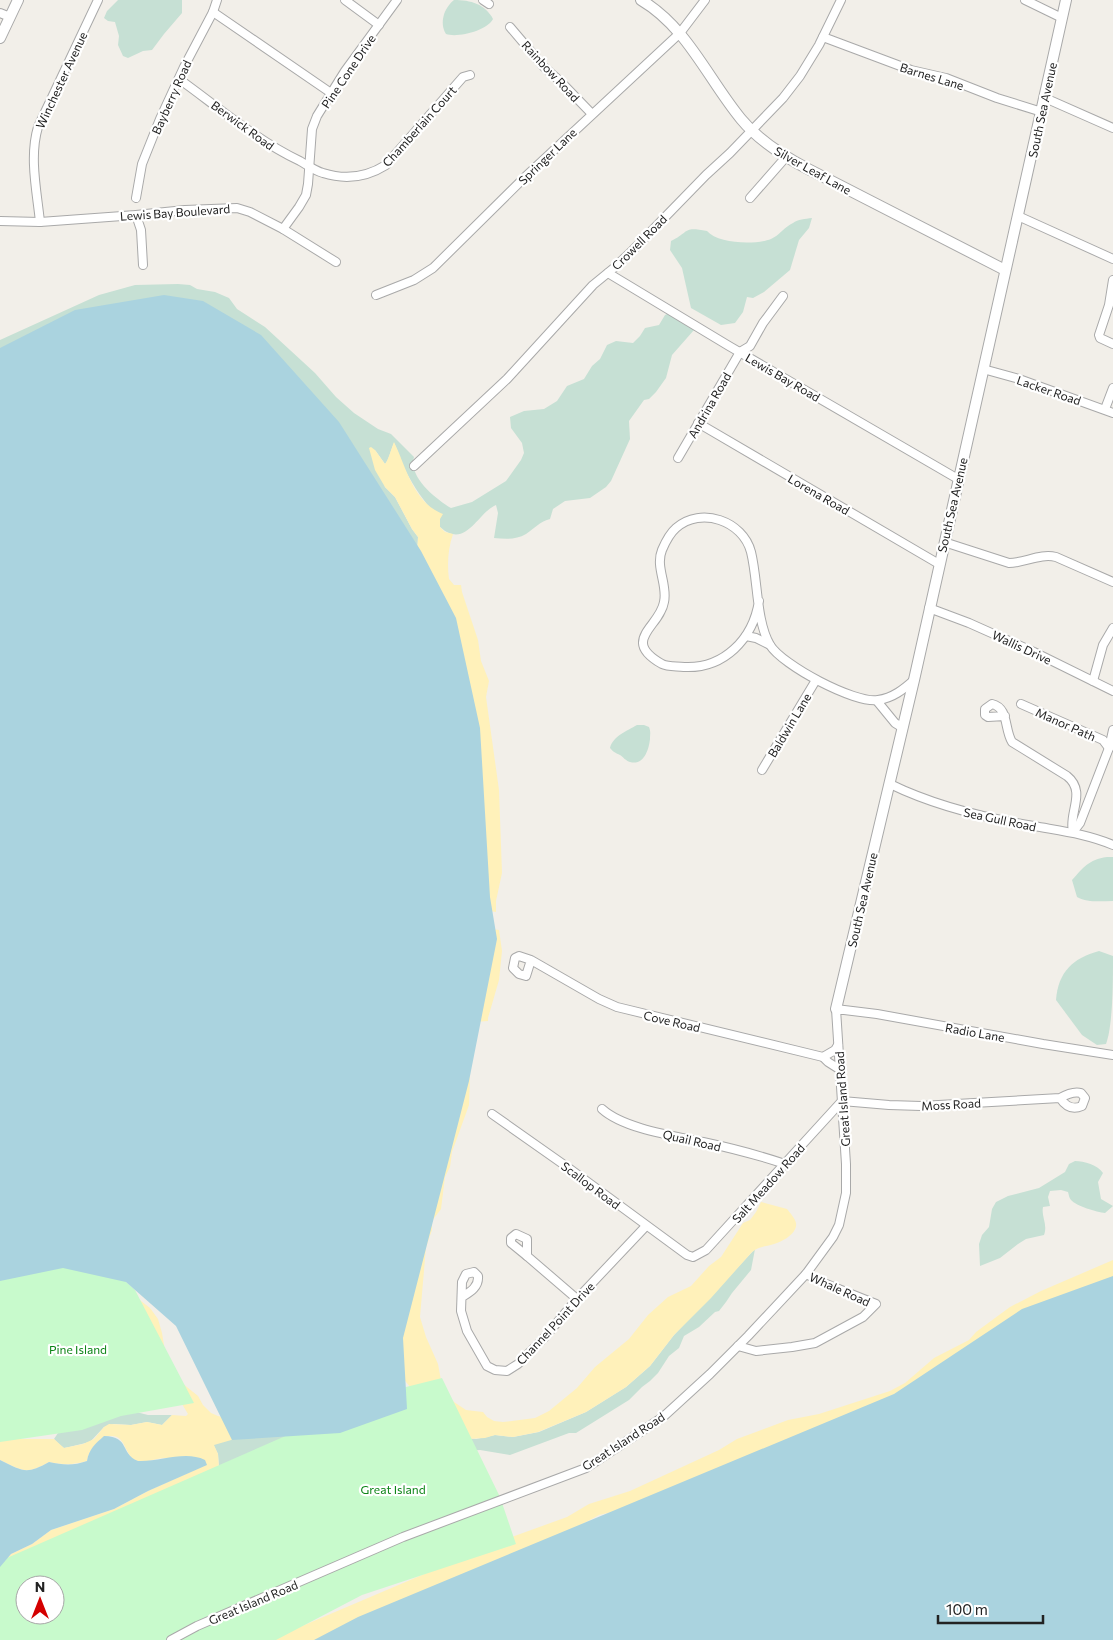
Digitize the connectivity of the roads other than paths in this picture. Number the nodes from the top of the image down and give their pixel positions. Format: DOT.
graph roads {
  1 [pos="18,0"];
  2 [pos="98,0"];
  3 [pos="217,0"];
  4 [pos="345,0"];
  5 [pos="397,0"];
  6 [pos="641,0"];
  7 [pos="705,0"];
  8 [pos="841,0"];
  9 [pos="1026,0"];
  10 [pos="1066,0"];
  11 [pos="214,12"];
  12 [pos="5,15"];
  13 [pos="1062,18"];
  14 [pos="379,25"];
  15 [pos="510,27"];
  16 [pos="680,33"];
  17 [pos="823,37"];
  18 [pos="0,38"];
  19 [pos="470,75"];
  20 [pos="179,79"];
  21 [pos="331,93"];
  22 [pos="1045,98"];
  23 [pos="1042,112"];
  24 [pos="592,114"];
  25 [pos="1113,128"];
  26 [pos="752,130"];
  27 [pos="786,157"];
  28 [pos="309,166"];
  29 [pos="136,198"];
  30 [pos="750,198"];
  31 [pos="136,215"];
  32 [pos="1018,216"];
  33 [pos="0,221"];
  34 [pos="40,222"];
  35 [pos="283,229"];
  36 [pos="1113,259"];
  37 [pos="336,262"];
  38 [pos="143,265"];
  39 [pos="1005,270"];
  40 [pos="608,273"];
  41 [pos="1113,280"];
  42 [pos="376,294"];
  43 [pos="783,296"];
  44 [pos="1111,306"];
  45 [pos="1113,344"];
  46 [pos="740,352"];
  47 [pos="983,369"];
  48 [pos="1113,388"];
  49 [pos="1109,411"];
  50 [pos="698,423"];
  51 [pos="678,458"];
  52 [pos="414,466"];
  53 [pos="958,479"];
  54 [pos="944,542"];
  55 [pos="939,564"];
  56 [pos="1113,582"];
  57 [pos="759,601"];
  58 [pos="929,608"];
  59 [pos="1113,628"];
  60 [pos="746,636"];
  61 [pos="770,644"];
  62 [pos="816,680"];
  63 [pos="914,680"];
  64 [pos="1093,681"];
  65 [pos="1113,691"];
  66 [pos="877,701"];
  67 [pos="1021,704"];
  68 [pos="1005,716"];
  69 [pos="903,728"];
  70 [pos="1113,730"];
  71 [pos="1109,748"];
  72 [pos="762,770"];
  73 [pos="890,784"];
  74 [pos="1073,832"];
  75 [pos="1113,845"];
  76 [pos="531,960"];
  77 [pos="836,1009"];
  78 [pos="838,1045"];
  79 [pos="1113,1055"];
  80 [pos="823,1057"];
  81 [pos="839,1069"];
  82 [pos="1060,1098"];
  83 [pos="842,1101"];
  84 [pos="602,1109"];
  85 [pos="492,1114"];
  86 [pos="785,1164"];
  87 [pos="646,1226"];
  88 [pos="527,1256"];
  89 [pos="689,1256"];
  90 [pos="806,1274"];
  91 [pos="462,1297"];
  92 [pos="577,1299"];
  93 [pos="738,1346"];
  94 [pos="171,1640"];
  1 -- 12 [label="street"];
  2 -- 34 [label="street, Winchester Avenue"];
  3 -- 11 [label="street, Bayberry Road"];
  4 -- 14 [label="street"];
  5 -- 14 [label="street, Pine Cone Drive"];
  6 -- 16 [label="street, Silver Leaf Lane"];
  7 -- 16 [label="street, Springer Lane"];
  8 -- 17 [label="street, Crowell Road"];
  9 -- 13 [label="street"];
  10 -- 13 [label="street, South Sea Avenue"];
  11 -- 20 [label="street, Bayberry Road"];
  11 -- 21 [label="street"];
  12 -- 18 [label="street"];
  13 -- 22 [label="street, South Sea Avenue"];
  14 -- 21 [label="street, Pine Cone Drive"];
  15 -- 24 [label="street, Rainbow Road"];
  16 -- 24 [label="street, Springer Lane"];
  16 -- 26 [label="street, Silver Leaf Lane"];
  17 -- 23 [label="street, Barnes Lane"];
  17 -- 26 [label="street, Crowell Road"];
  19 -- 28 [label="street, Chamberlain Court"];
  20 -- 28 [label="street, Berwick Road"];
  20 -- 29 [label="street, Bayberry Road"];
  21 -- 28 [label="street, Pine Cone Drive"];
  22 -- 23 [label="street, South Sea Avenue"];
  22 -- 25 [label="street"];
  23 -- 32 [label="street, South Sea Avenue"];
  24 -- 42 [label="street, Springer Lane"];
  26 -- 27 [label="street, Silver Leaf Lane"];
  26 -- 40 [label="street, Crowell Road"];
  27 -- 30 [label="street"];
  27 -- 39 [label="street, Silver Leaf Lane"];
  28 -- 35 [label="street, Pine Cone Drive"];
  31 -- 34 [label="street, Lewis Bay Boulevard"];
  31 -- 35 [label="street, Lewis Bay Boulevard"];
  31 -- 38 [label="street"];
  32 -- 36 [label="street"];
  32 -- 39 [label="street, South Sea Avenue"];
  33 -- 34 [label="street, Lewis Bay Boulevard"];
  35 -- 37 [label="street, Lewis Bay Boulevard"];
  39 -- 47 [label="street, South Sea Avenue"];
  40 -- 46 [label="street, Lewis Bay Road"];
  40 -- 52 [label="street, Crowell Road"];
  41 -- 44 [label="street"];
  43 -- 46 [label="street, Andrina Road"];
  44 -- 45 [label="street"];
  46 -- 50 [label="street, Andrina Road"];
  46 -- 53 [label="street, Lewis Bay Road"];
  47 -- 49 [label="street, Lacker Road"];
  47 -- 53 [label="street, South Sea Avenue"];
  48 -- 49 [label="street"];
  50 -- 51 [label="street, Andrina Road"];
  50 -- 55 [label="street, Lorena Road"];
  53 -- 54 [label="street, South Sea Avenue"];
  54 -- 55 [label="street, South Sea Avenue"];
  54 -- 56 [label="street"];
  55 -- 58 [label="street, South Sea Avenue"];
  57 -- 60 [label="street"];
  57 -- 60 [label="street"];
  57 -- 61 [label="street"];
  58 -- 63 [label="street, South Sea Avenue"];
  58 -- 64 [label="street, Wallis Drive"];
  59 -- 64 [label="street"];
  60 -- 61 [label="street"];
  61 -- 62 [label="street"];
  62 -- 66 [label="street"];
  62 -- 72 [label="street, Baldwin Lane"];
  63 -- 66 [label="street"];
  63 -- 69 [label="street, South Sea Avenue"];
  64 -- 65 [label="street, Wallis Drive"];
  66 -- 69 [label="street"];
  67 -- 71 [label="street, Manor Path"];
  68 -- 74 [label="street"];
  69 -- 73 [label="street, South Sea Avenue"];
  70 -- 71 [label="street"];
  71 -- 74 [label="street"];
  73 -- 74 [label="street, Sea Gull Road"];
  73 -- 77 [label="street, South Sea Avenue"];
  74 -- 75 [label="street, Sea Gull Road"];
  76 -- 80 [label="street, Cove Road"];
  77 -- 78 [label="street, Great Island Road"];
  77 -- 79 [label="street, Radio Lane"];
  78 -- 80 [label="street"];
  78 -- 81 [label="street, Great Island Road"];
  80 -- 81 [label="street, Cove Road"];
  81 -- 83 [label="street, Great Island Road"];
  82 -- 83 [label="street, Moss Road"];
  83 -- 86 [label="street, Salt Meadow Road"];
  83 -- 90 [label="street, Great Island Road"];
  84 -- 86 [label="street, Quail Road"];
  85 -- 87 [label="street, Scallop Road"];
  86 -- 89 [label="street, Salt Meadow Road"];
  87 -- 89 [label="street, Scallop Road"];
  87 -- 92 [label="street, Channel Point Drive"];
  88 -- 92 [label="street"];
  90 -- 93 [label="street, Great Island Road"];
  90 -- 93 [label="street, Whale Road"];
  91 -- 92 [label="street, Channel Point Drive"];
  93 -- 94 [label="street, Great Island Road"];
}
